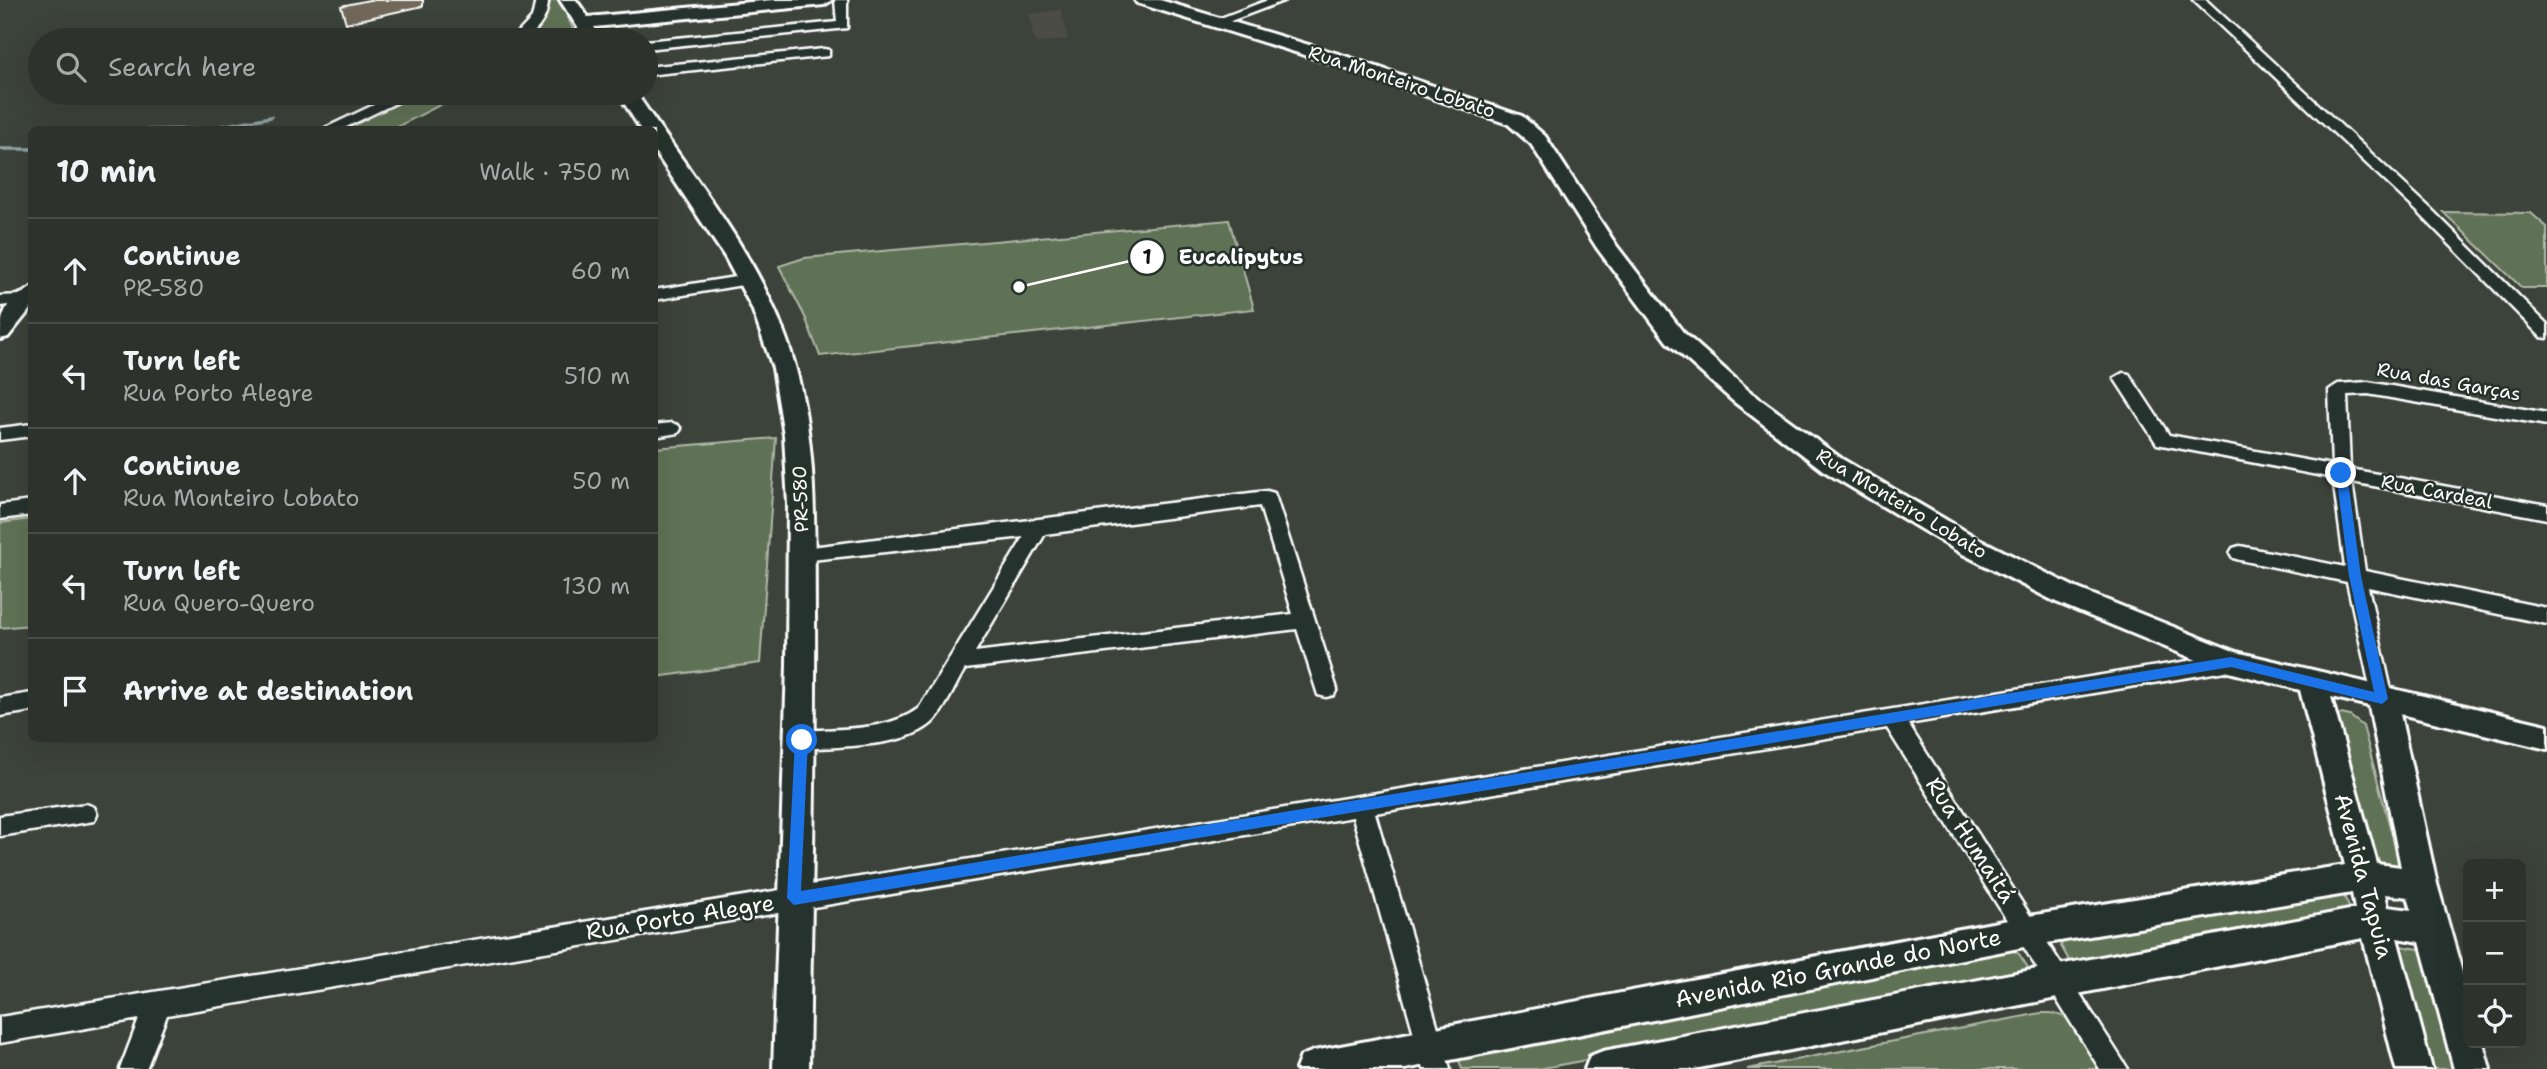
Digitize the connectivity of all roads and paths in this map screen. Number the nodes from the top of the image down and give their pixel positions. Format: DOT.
graph roads {
  1 [pos="542,0"];
  2 [pos="568,0"];
  3 [pos="824,0"];
  4 [pos="841,0"];
  5 [pos="1143,0"];
  6 [pos="1280,0"];
  7 [pos="2199,0"];
  8 [pos="752,3"];
  9 [pos="1216,22"];
  10 [pos="583,23"];
  11 [pos="531,28"];
  12 [pos="586,28"];
  13 [pos="658,44"];
  14 [pos="824,53"];
  15 [pos="658,70"];
  16 [pos="383,105"];
  17 [pos="635,105"];
  18 [pos="337,126"];
  19 [pos="648,126"];
  20 [pos="658,141"];
  21 [pos="748,280"];
  22 [pos="658,294"];
  23 [pos="28,295"];
  24 [pos="28,296"];
  25 [pos="0,301"];
  26 [pos="0,331"];
  27 [pos="2547,332"];
  28 [pos="2123,378"];
  29 [pos="2547,419"];
  30 [pos="28,430"];
  31 [pos="0,434"];
  32 [pos="2341,473"];
  33 [pos="28,508"];
  34 [pos="0,512"];
  35 [pos="2547,512"];
  36 [pos="1039,528"];
  37 [pos="2240,553"];
  38 [pos="802,554"];
  39 [pos="2355,576"];
  40 [pos="2547,616"];
  41 [pos="1305,620"];
  42 [pos="957,662"];
  43 [pos="2231,662"];
  44 [pos="2313,683"];
  45 [pos="1326,689"];
  46 [pos="2382,699"];
  47 [pos="28,703"];
  48 [pos="3,711"];
  49 [pos="1893,719"];
  50 [pos="2547,737"];
  51 [pos="802,740"];
  52 [pos="1361,805"];
  53 [pos="86,814"];
  54 [pos="0,826"];
  55 [pos="2363,877"];
  56 [pos="2421,884"];
  57 [pos="794,898"];
  58 [pos="2375,920"];
  59 [pos="2432,928"];
  60 [pos="2029,931"];
  61 [pos="2061,982"];
  62 [pos="158,1004"];
  63 [pos="0,1030"];
  64 [pos="1434,1057"];
  65 [pos="133,1069"];
  66 [pos="790,1069"];
  67 [pos="1314,1069"];
  68 [pos="1603,1069"];
  69 [pos="2116,1069"];
  70 [pos="2414,1069"];
  71 [pos="2472,1069"];
  1 -- 11 [label="street"];
  2 -- 10 [label="street"];
  3 -- 8 [label="street"];
  4 -- 13 [label="street"];
  5 -- 9 [label="main road, Rua Monteiro Lobato"];
  6 -- 9 [label="street"];
  7 -- 27 [label="street"];
  8 -- 10 [label="street"];
  9 -- 43 [label="main road, Rua Monteiro Lobato"];
  10 -- 12 [label="street"];
  14 -- 15 [label="street"];
  16 -- 18 [label="street"];
  17 -- 19 [label="main road"];
  20 -- 21 [label="main road, PR-580 / PR-580"];
  21 -- 22 [label="street"];
  21 -- 38 [label="main road, PR-580 / PR-580"];
  23 -- 25 [label="street"];
  24 -- 26 [label="main road"];
  28 -- 32 [label="street, Rua Cardeal"];
  29 -- 32 [label="street, Rua das Garças"];
  30 -- 31 [label="street"];
  32 -- 35 [label="street, Rua Cardeal"];
  32 -- 39 [label="street"];
  33 -- 34 [label="street"];
  36 -- 38 [label="street"];
  36 -- 41 [label="street"];
  36 -- 42 [label="street"];
  37 -- 39 [label="street"];
  38 -- 51 [label="main road, PR-580 / PR-580"];
  39 -- 40 [label="street"];
  39 -- 46 [label="street"];
  41 -- 42 [label="street"];
  41 -- 45 [label="street"];
  42 -- 51 [label="street"];
  43 -- 44 [label="main road, Rua Monteiro Lobato"];
  43 -- 49 [label="street, Rua Porto Alegre"];
  44 -- 46 [label="main road, Rua Monteiro Lobato"];
  44 -- 55 [label="main road, Avenida Tapuia"];
  46 -- 50 [label="main road, Rua Monteiro Lobato"];
  46 -- 56 [label="main road"];
  47 -- 48 [label="street"];
  49 -- 52 [label="street, Rua Porto Alegre"];
  49 -- 60 [label="street, Rua Humaitá"];
  51 -- 57 [label="main road, PR-580 / PR-580"];
  52 -- 57 [label="street, Rua Porto Alegre"];
  52 -- 64 [label="street"];
  53 -- 54 [label="street"];
  55 -- 56 [label="street"];
  55 -- 58 [label="street, Avenida Tapuia"];
  55 -- 60 [label="main road, Avenida Rio Grande do Norte"];
  56 -- 59 [label="main road"];
  57 -- 62 [label="street, Rua Porto Alegre"];
  57 -- 66 [label="main road, PR-580"];
  58 -- 59 [label="main road"];
  58 -- 61 [label="main road"];
  58 -- 70 [label="street, Avenida Tapuia"];
  59 -- 71 [label="main road"];
  60 -- 61 [label="street, Rua Humaitá"];
  60 -- 64 [label="main road, Avenida Rio Grande do Norte"];
  61 -- 68 [label="main road"];
  61 -- 69 [label="street, Rua Humaitá"];
  62 -- 63 [label="street, Rua Porto Alegre"];
  62 -- 65 [label="street"];
  64 -- 67 [label="main road, Avenida Rio Grande do Norte"];
}
